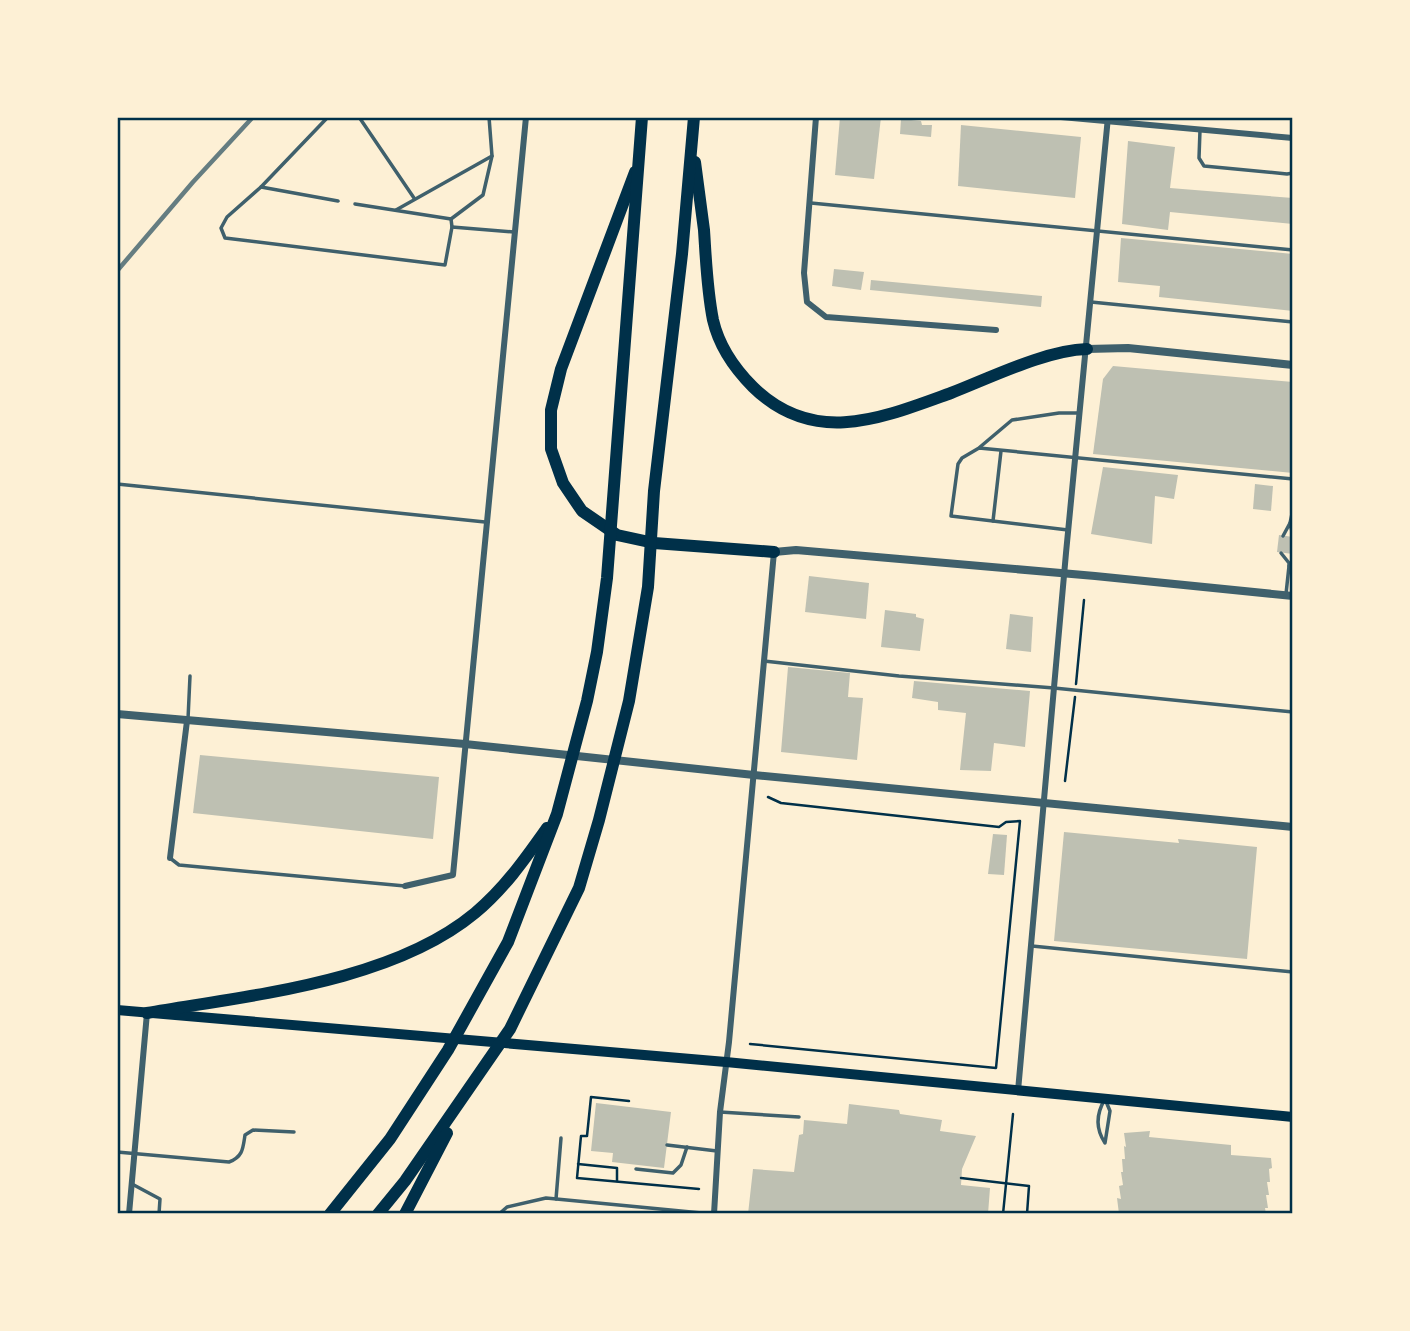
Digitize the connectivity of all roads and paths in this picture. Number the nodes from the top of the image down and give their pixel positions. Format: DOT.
graph roads {
  1 [pos="328,117"];
  2 [pos="359,117"];
  3 [pos="489,117"];
  4 [pos="526,117"];
  5 [pos="694,117"];
  6 [pos="816,117"];
  7 [pos="1061,117"];
  8 [pos="1108,119"];
  9 [pos="642,123"];
  10 [pos="1200,130"];
  11 [pos="692,138"];
  12 [pos="1293,138"];
  13 [pos="492,156"];
  14 [pos="640,159"];
  15 [pos="1293,173"];
  16 [pos="261,187"];
  17 [pos="414,198"];
  18 [pos="338,201"];
  19 [pos="809,203"];
  20 [pos="355,204"];
  21 [pos="394,211"];
  22 [pos="451,219"];
  23 [pos="452,228"];
  24 [pos="514,232"];
  25 [pos="1097,232"];
  26 [pos="1293,250"];
  27 [pos="1091,302"];
  28 [pos="1293,322"];
  29 [pos="996,330"];
  30 [pos="1087,349"];
  31 [pos="1293,365"];
  32 [pos="1080,414"];
  33 [pos="979,448"];
  34 [pos="1001,451"];
  35 [pos="1075,458"];
  36 [pos="1293,479"];
  37 [pos="117,484"];
  38 [pos="1293,509"];
  39 [pos="993,521"];
  40 [pos="485,522"];
  41 [pos="1290,523"];
  42 [pos="1068,530"];
  43 [pos="1283,536"];
  44 [pos="1293,536"];
  45 [pos="774,552"];
  46 [pos="1281,552"];
  47 [pos="1290,554"];
  48 [pos="1290,565"];
  49 [pos="1064,573"];
  50 [pos="1289,596"];
  51 [pos="1084,600"];
  52 [pos="764,661"];
  53 [pos="190,676"];
  54 [pos="1054,688"];
  55 [pos="1076,690"];
  56 [pos="1293,712"];
  57 [pos="117,714"];
  58 [pos="187,721"];
  59 [pos="465,744"];
  60 [pos="754,775"];
  61 [pos="1065,781"];
  62 [pos="768,797"];
  63 [pos="1043,803"];
  64 [pos="558,814"];
  65 [pos="1293,827"];
  66 [pos="170,858"];
  67 [pos="405,886"];
  68 [pos="1030,946"];
  69 [pos="1293,972"];
  70 [pos="117,1010"];
  71 [pos="147,1013"];
  72 [pos="750,1044"];
  73 [pos="726,1062"];
  74 [pos="468,1091"];
  75 [pos="1017,1091"];
  76 [pos="1105,1099"];
  77 [pos="629,1101"];
  78 [pos="720,1112"];
  79 [pos="1013,1114"];
  80 [pos="799,1116"];
  81 [pos="1293,1117"];
  82 [pos="294,1132"];
  83 [pos="561,1138"];
  84 [pos="667,1145"];
  85 [pos="687,1147"];
  86 [pos="718,1151"];
  87 [pos="117,1152"];
  88 [pos="136,1154"];
  89 [pos="579,1164"];
  90 [pos="636,1169"];
  91 [pos="961,1178"];
  92 [pos="617,1181"];
  93 [pos="132,1184"];
  94 [pos="1006,1184"];
  95 [pos="699,1189"];
  96 [pos="556,1199"];
  97 [pos="129,1214"];
  98 [pos="159,1214"];
  99 [pos="330,1214"];
  100 [pos="378,1214"];
  101 [pos="405,1214"];
  102 [pos="499,1214"];
  103 [pos="713,1214"];
  104 [pos="1003,1214"];
  105 [pos="1027,1214"];
  1 -- 16 [label="lane"];
  2 -- 17 [label="lane"];
  3 -- 13 [label="lane"];
  4 -- 24 [label="street"];
  5 -- 11 [label="highway"];
  6 -- 19 [label="street"];
  7 -- 8 [label="street"];
  8 -- 10 [label="street"];
  8 -- 25 [label="street"];
  9 -- 14 [label="highway"];
  10 -- 12 [label="street"];
  10 -- 15 [label="lane"];
  11 -- 30 [label="highway"];
  11 -- 74 [label="highway"];
  13 -- 17 [label="lane"];
  13 -- 22 [label="lane"];
  14 -- 45 [label="highway"];
  14 -- 64 [label="highway"];
  16 -- 18 [label="lane"];
  16 -- 23 [label="lane"];
  17 -- 21 [label="lane"];
  19 -- 25 [label="lane"];
  19 -- 29 [label="street"];
  20 -- 21 [label="lane"];
  21 -- 22 [label="lane"];
  22 -- 23 [label="lane"];
  23 -- 24 [label="lane"];
  24 -- 40 [label="street"];
  25 -- 26 [label="lane"];
  25 -- 27 [label="street"];
  27 -- 28 [label="lane"];
  27 -- 30 [label="street"];
  30 -- 31 [label="street"];
  30 -- 32 [label="street"];
  32 -- 33 [label="lane"];
  32 -- 35 [label="street"];
  33 -- 34 [label="lane"];
  33 -- 39 [label="lane"];
  34 -- 35 [label="lane"];
  34 -- 39 [label="lane"];
  35 -- 36 [label="lane"];
  35 -- 42 [label="street"];
  37 -- 40 [label="lane"];
  38 -- 41 [label="lane"];
  39 -- 42 [label="lane"];
  40 -- 59 [label="street"];
  41 -- 43 [label="lane"];
  41 -- 44 [label="lane"];
  42 -- 49 [label="street"];
  45 -- 49 [label="street"];
  45 -- 52 [label="street"];
  46 -- 48 [label="lane"];
  47 -- 48 [label="lane"];
  48 -- 50 [label="lane"];
  49 -- 50 [label="street"];
  49 -- 54 [label="street"];
  51 -- 55 [label="path"];
  52 -- 54 [label="lane"];
  52 -- 60 [label="street"];
  53 -- 58 [label="lane"];
  54 -- 55 [label="lane"];
  54 -- 63 [label="street"];
  55 -- 56 [label="lane"];
  55 -- 61 [label="path"];
  57 -- 58 [label="street"];
  58 -- 59 [label="street"];
  58 -- 66 [label="street"];
  59 -- 60 [label="street"];
  59 -- 67 [label="street"];
  60 -- 63 [label="street"];
  60 -- 73 [label="street"];
  62 -- 72 [label="path"];
  63 -- 65 [label="street"];
  63 -- 68 [label="street"];
  64 -- 71 [label="highway"];
  64 -- 99 [label="highway"];
  66 -- 67 [label="lane"];
  68 -- 69 [label="lane"];
  68 -- 75 [label="street"];
  70 -- 71 [label="main road"];
  71 -- 73 [label="main road"];
  71 -- 88 [label="street"];
  73 -- 75 [label="main road"];
  73 -- 78 [label="street"];
  74 -- 100 [label="highway"];
  74 -- 101 [label="highway"];
  75 -- 76 [label="main road"];
  76 -- 76 [label="lane"];
  76 -- 81 [label="main road"];
  77 -- 89 [label="path"];
  78 -- 80 [label="lane"];
  78 -- 86 [label="street"];
  79 -- 94 [label="path"];
  82 -- 88 [label="lane"];
  83 -- 96 [label="lane"];
  84 -- 85 [label="lane"];
  85 -- 86 [label="lane"];
  85 -- 90 [label="lane"];
  86 -- 103 [label="street"];
  87 -- 88 [label="lane"];
  88 -- 93 [label="street"];
  89 -- 92 [label="path"];
  89 -- 92 [label="path"];
  91 -- 94 [label="path"];
  92 -- 95 [label="path"];
  93 -- 97 [label="street"];
  93 -- 98 [label="lane"];
  94 -- 104 [label="path"];
  94 -- 105 [label="path"];
  96 -- 102 [label="lane"];
  96 -- 103 [label="lane"];
}
